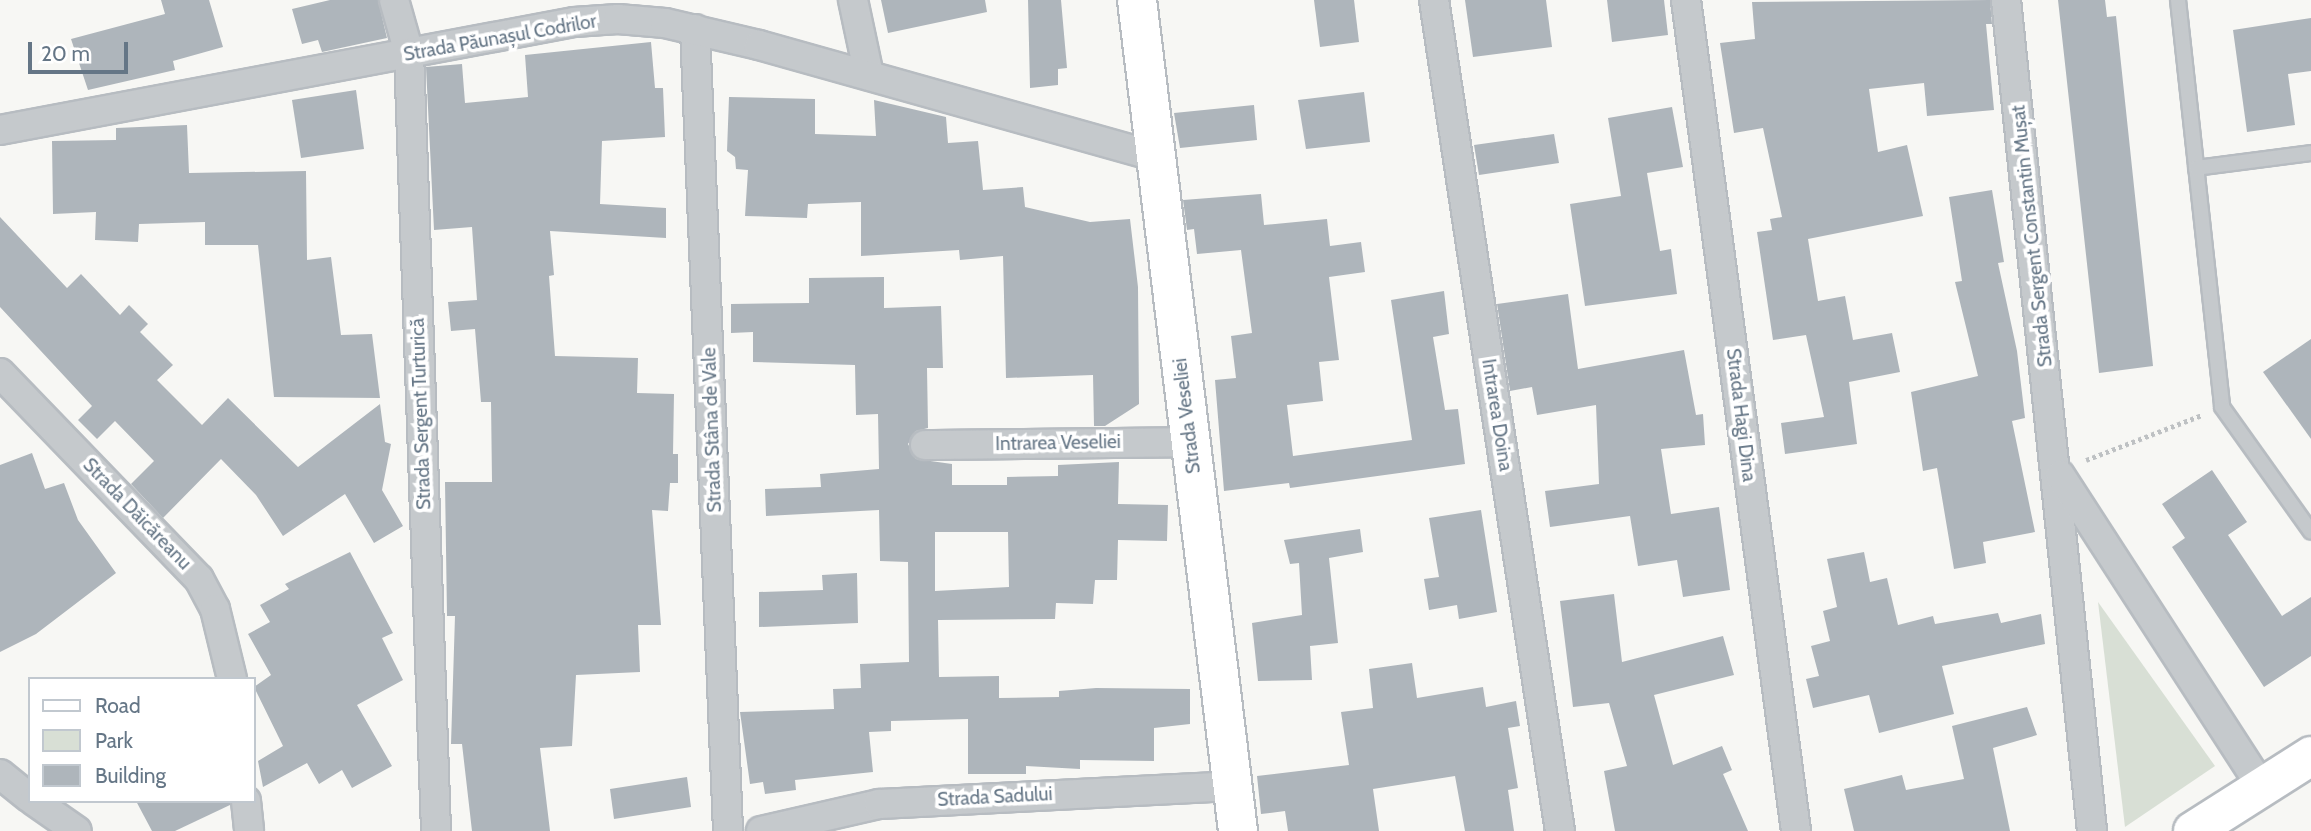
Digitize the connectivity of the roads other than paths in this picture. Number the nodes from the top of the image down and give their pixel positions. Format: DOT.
graph roads {
  1 [pos="394,0"];
  2 [pos="853,0"];
  3 [pos="1138,0"];
  4 [pos="1434,0"];
  5 [pos="1686,0"];
  6 [pos="2006,0"];
  7 [pos="2178,0"];
  8 [pos="615,9"];
  9 [pos="695,29"];
  10 [pos="409,53"];
  11 [pos="869,75"];
  12 [pos="0,130"];
  13 [pos="2311,153"];
  14 [pos="1157,157"];
  15 [pos="2196,168"];
  16 [pos="0,373"];
  17 [pos="1190,442"];
  18 [pos="925,445"];
  19 [pos="2057,471"];
  20 [pos="2311,532"];
  21 [pos="232,677"];
  22 [pos="2311,756"];
  23 [pos="1233,786"];
  24 [pos="2262,788"];
  25 [pos="35,803"];
  26 [pos="246,803"];
  27 [pos="77,831"];
  28 [pos="249,831"];
  29 [pos="436,831"];
  30 [pos="728,831"];
  31 [pos="761,831"];
  32 [pos="1238,831"];
  33 [pos="1560,831"];
  34 [pos="1796,831"];
  35 [pos="2092,831"];
  36 [pos="2193,831"];
  1 -- 10 [label="street, Strada Sergent Turturică"];
  2 -- 11 [label="street"];
  3 -- 14 [label="street, Strada Veseliei"];
  4 -- 33 [label="street, Intrarea Doina"];
  5 -- 34 [label="street, Strada Hagi Dina"];
  6 -- 19 [label="street, Strada Sergent Constantin Mușat"];
  7 -- 15 [label="lane"];
  8 -- 9 [label="street, Strada Păunașul Codrilor"];
  8 -- 10 [label="street, Strada Păunașul Codrilor"];
  9 -- 11 [label="street, Strada Păunașul Codrilor"];
  9 -- 30 [label="street, Strada Stâna de Vale"];
  10 -- 12 [label="street, Strada Păunașul Codrilor"];
  10 -- 29 [label="street, Strada Sergent Turturică"];
  11 -- 14 [label="street, Strada Păunașul Codrilor"];
  13 -- 15 [label="lane"];
  14 -- 17 [label="street, Strada Veseliei"];
  15 -- 20 [label="lane"];
  16 -- 21 [label="street, Strada Dăicăreanu"];
  17 -- 18 [label="street, Intrarea Veseliei"];
  17 -- 23 [label="street, Strada Veseliei"];
  19 -- 24 [label="street, Strada Sergent Constantin Mușat"];
  19 -- 35 [label="street, Strada Sergent Constantin Mușat"];
  22 -- 24 [label="street"];
  23 -- 31 [label="street, Strada Sadului"];
  23 -- 32 [label="street, Strada Veseliei"];
  24 -- 36 [label="street"];
  25 -- 27 [label="street"];
  26 -- 28 [label="street"];
}
